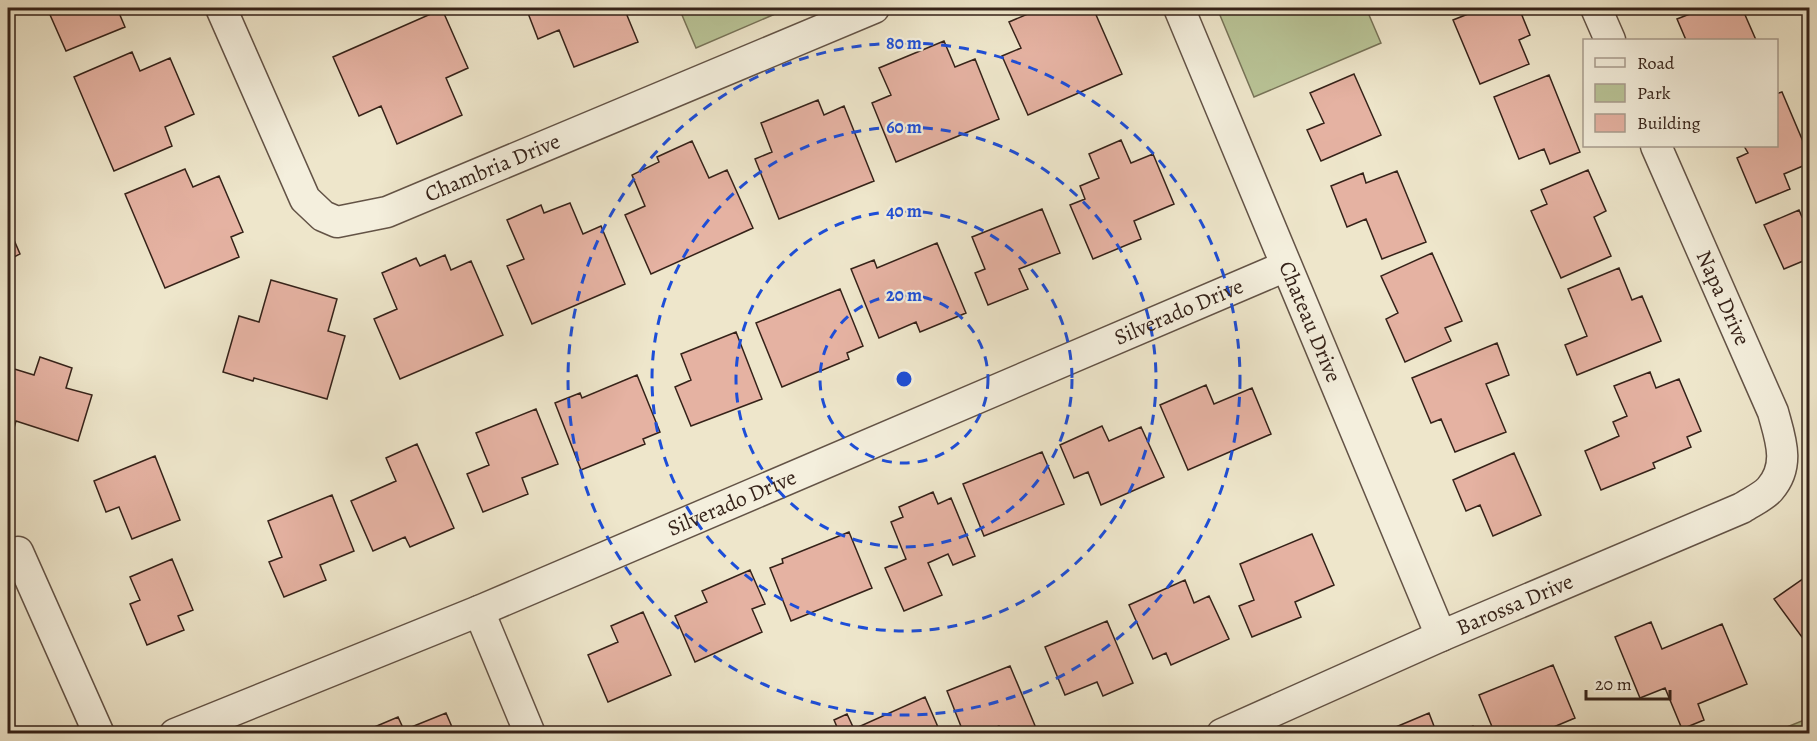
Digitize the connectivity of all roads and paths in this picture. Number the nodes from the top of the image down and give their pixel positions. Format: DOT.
graph roads {
  1 [pos="221,8"];
  2 [pos="874,8"];
  3 [pos="1179,8"];
  4 [pos="1596,8"];
  5 [pos="1610,39"];
  6 [pos="1656,147"];
  7 [pos="1286,266"];
  8 [pos="1784,453"];
  9 [pos="18,552"];
  10 [pos="479,611"];
  11 [pos="1441,636"];
  12 [pos="99,734"];
  13 [pos="175,734"];
  14 [pos="530,734"];
  15 [pos="1222,734"];
  1 -- 2 [label="street, Chambria Drive"];
  3 -- 7 [label="street, Chateau Drive"];
  4 -- 5 [label="street"];
  6 -- 8 [label="street, Napa Drive"];
  7 -- 10 [label="street, Silverado Drive"];
  7 -- 11 [label="street, Chateau Drive"];
  8 -- 11 [label="street, Barossa Drive"];
  9 -- 12 [label="street"];
  10 -- 13 [label="street, Silverado Drive"];
  10 -- 14 [label="street"];
  11 -- 15 [label="street, Barossa Drive"];
}
